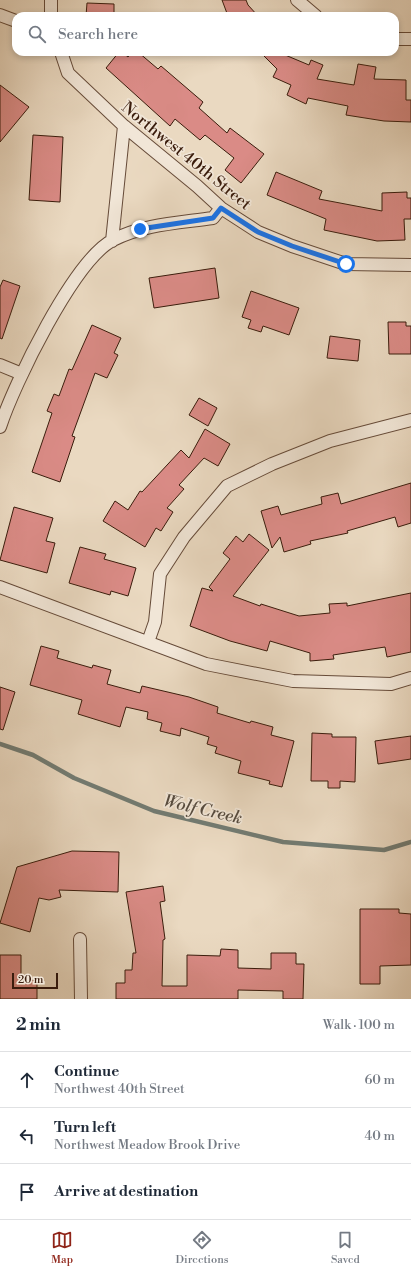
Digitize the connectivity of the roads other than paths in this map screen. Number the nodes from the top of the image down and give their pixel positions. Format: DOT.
graph roads {
  1 [pos="51,0"];
  2 [pos="297,0"];
  3 [pos="51,12"];
  4 [pos="311,12"];
  5 [pos="0,15"];
  6 [pos="12,20"];
  7 [pos="399,39"];
  8 [pos="411,39"];
  9 [pos="62,56"];
  10 [pos="124,126"];
  11 [pos="221,208"];
  12 [pos="112,241"];
  13 [pos="411,265"];
  14 [pos="0,365"];
  15 [pos="22,374"];
  16 [pos="411,420"];
  17 [pos="0,427"];
  18 [pos="0,587"];
  19 [pos="148,642"];
  20 [pos="411,678"];
  21 [pos="80,939"];
  22 [pos="81,999"];
  1 -- 3 [label="street"];
  2 -- 4 [label="street"];
  5 -- 6 [label="street"];
  7 -- 8 [label="street"];
  9 -- 10 [label="street, Northwest 40th Street"];
  10 -- 11 [label="street, Northwest 40th Street"];
  10 -- 12 [label="street"];
  11 -- 12 [label="street"];
  11 -- 13 [label="street, Northwest 40th Street"];
  12 -- 15 [label="street"];
  14 -- 15 [label="street"];
  15 -- 17 [label="street"];
  16 -- 19 [label="street"];
  18 -- 19 [label="street"];
  19 -- 20 [label="street"];
  21 -- 22 [label="street"];
}
